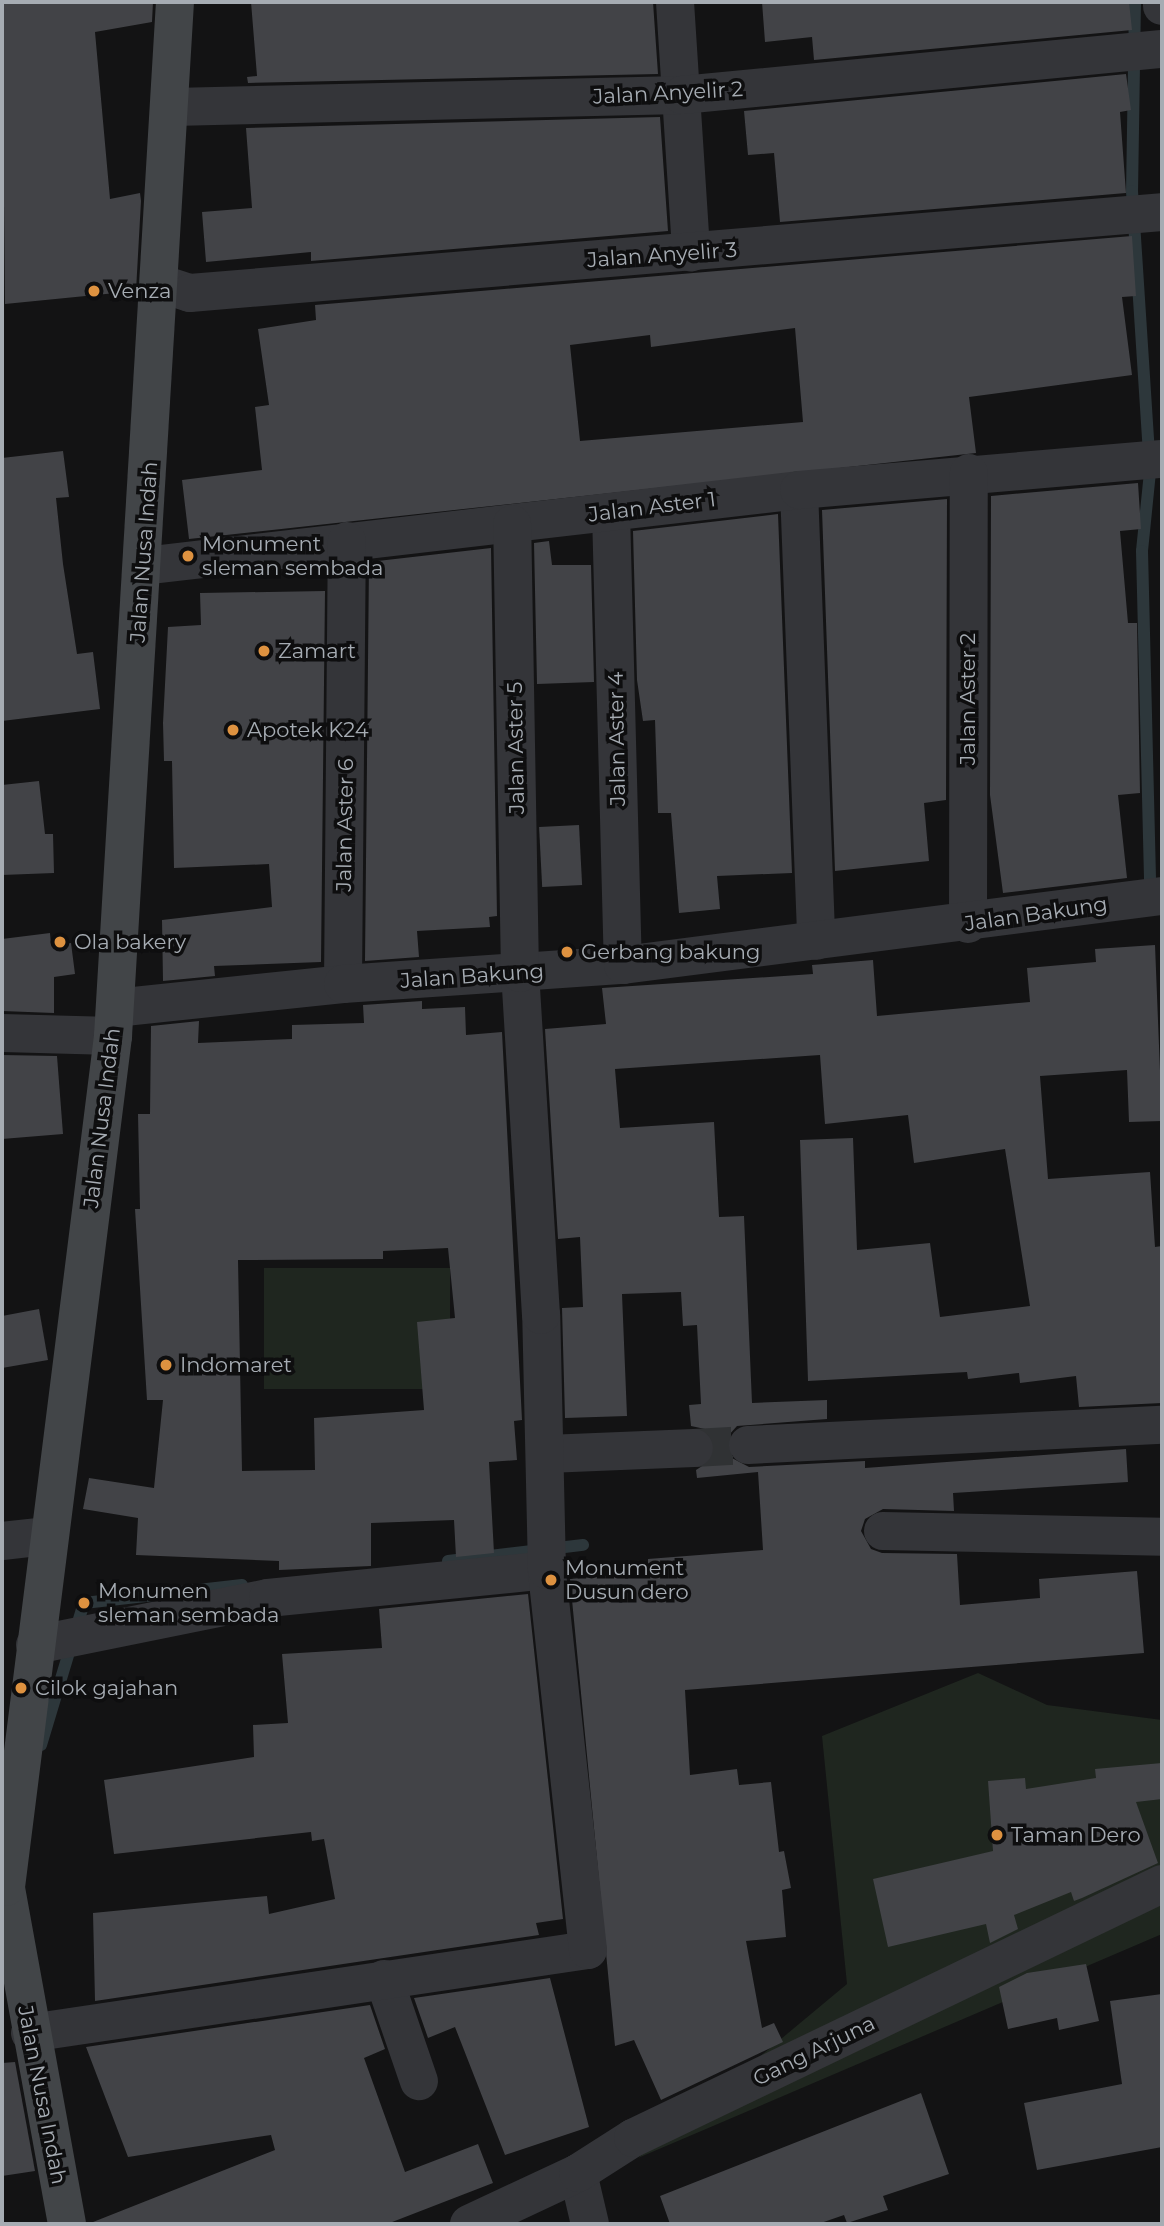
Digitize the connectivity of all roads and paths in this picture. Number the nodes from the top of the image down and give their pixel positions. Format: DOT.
graph roads {
  1 [pos="175,2"];
  2 [pos="675,2"];
  3 [pos="1148,51"];
  4 [pos="682,95"];
  5 [pos="173,107"];
  6 [pos="1150,214"];
  7 [pos="691,252"];
  8 [pos="162,284"];
  9 [pos="1153,460"];
  10 [pos="969,473"];
  11 [pos="799,490"];
  12 [pos="611,512"];
  13 [pos="512,524"];
  14 [pos="347,541"];
  15 [pos="143,566"];
  16 [pos="1162,896"];
  17 [pos="968,925"];
  18 [pos="816,941"];
  19 [pos="623,965"];
  20 [pos="520,973"];
  21 [pos="343,984"];
  22 [pos="114,1022"];
  23 [pos="2,1033"];
  24 [pos="1162,1425"];
  25 [pos="748,1445"];
  26 [pos="694,1448"];
  27 [pos="547,1454"];
  28 [pos="883,1531"];
  29 [pos="46,1536"];
  30 [pos="1162,1537"];
  31 [pos="2,1541"];
  32 [pos="547,1570"];
  33 [pos="35,1645"];
  34 [pos="1162,1884"];
  35 [pos="4,1887"];
  36 [pos="384,1979"];
  37 [pos="30,2033"];
  38 [pos="419,2081"];
  39 [pos="578,2173"];
  40 [pos="67,2224"];
  41 [pos="469,2224"];
  42 [pos="590,2224"];
  1 -- 5 [label="main road, Jalan Nusa Indah"];
  2 -- 4 [label="street"];
  3 -- 4 [label="street, Jalan Anyelir 2"];
  4 -- 5 [label="street, Jalan Anyelir 2"];
  4 -- 7 [label="street"];
  5 -- 8 [label="main road, Jalan Nusa Indah"];
  6 -- 7 [label="street, Jalan Anyelir 3"];
  7 -- 8 [label="street, Jalan Anyelir 3"];
  8 -- 15 [label="main road, Jalan Nusa Indah"];
  9 -- 10 [label="street, Jalan Aster 1"];
  10 -- 11 [label="street, Jalan Aster 1"];
  10 -- 17 [label="street, Jalan Aster 2"];
  11 -- 12 [label="street, Jalan Aster 1"];
  11 -- 18 [label="street"];
  12 -- 13 [label="street, Jalan Aster 1"];
  12 -- 19 [label="street, Jalan Aster 4"];
  13 -- 14 [label="street, Jalan Aster 1"];
  13 -- 20 [label="street, Jalan Aster 5"];
  14 -- 15 [label="street, Jalan Aster 1"];
  14 -- 21 [label="street, Jalan Aster 6"];
  15 -- 22 [label="main road, Jalan Nusa Indah"];
  16 -- 17 [label="street, Jalan Bakung"];
  17 -- 18 [label="street, Jalan Bakung"];
  18 -- 19 [label="street, Jalan Bakung"];
  19 -- 20 [label="street, Jalan Bakung"];
  20 -- 21 [label="street, Jalan Bakung"];
  20 -- 27 [label="street, Jalan Aster 5"];
  21 -- 22 [label="street, Jalan Bakung"];
  22 -- 23 [label="street, Jalan Bakung"];
  22 -- 29 [label="main road, Jalan Nusa Indah"];
  24 -- 25 [label="street"];
  26 -- 27 [label="street"];
  27 -- 32 [label="street, Jalan Aster 5"];
  28 -- 30 [label="street"];
  29 -- 31 [label="street"];
  29 -- 33 [label="main road, Jalan Nusa Indah"];
  32 -- 33 [label="street"];
  32 -- 36 [label="street, Jalan Aster 5"];
  33 -- 35 [label="main road, Jalan Nusa Indah"];
  34 -- 39 [label="street, Gang Arjuna"];
  35 -- 37 [label="main road, Jalan Nusa Indah"];
  36 -- 37 [label="street"];
  36 -- 38 [label="street"];
  37 -- 40 [label="main road, Jalan Nusa Indah"];
  39 -- 41 [label="street, Gang Arjuna"];
  39 -- 42 [label="street"];
}
